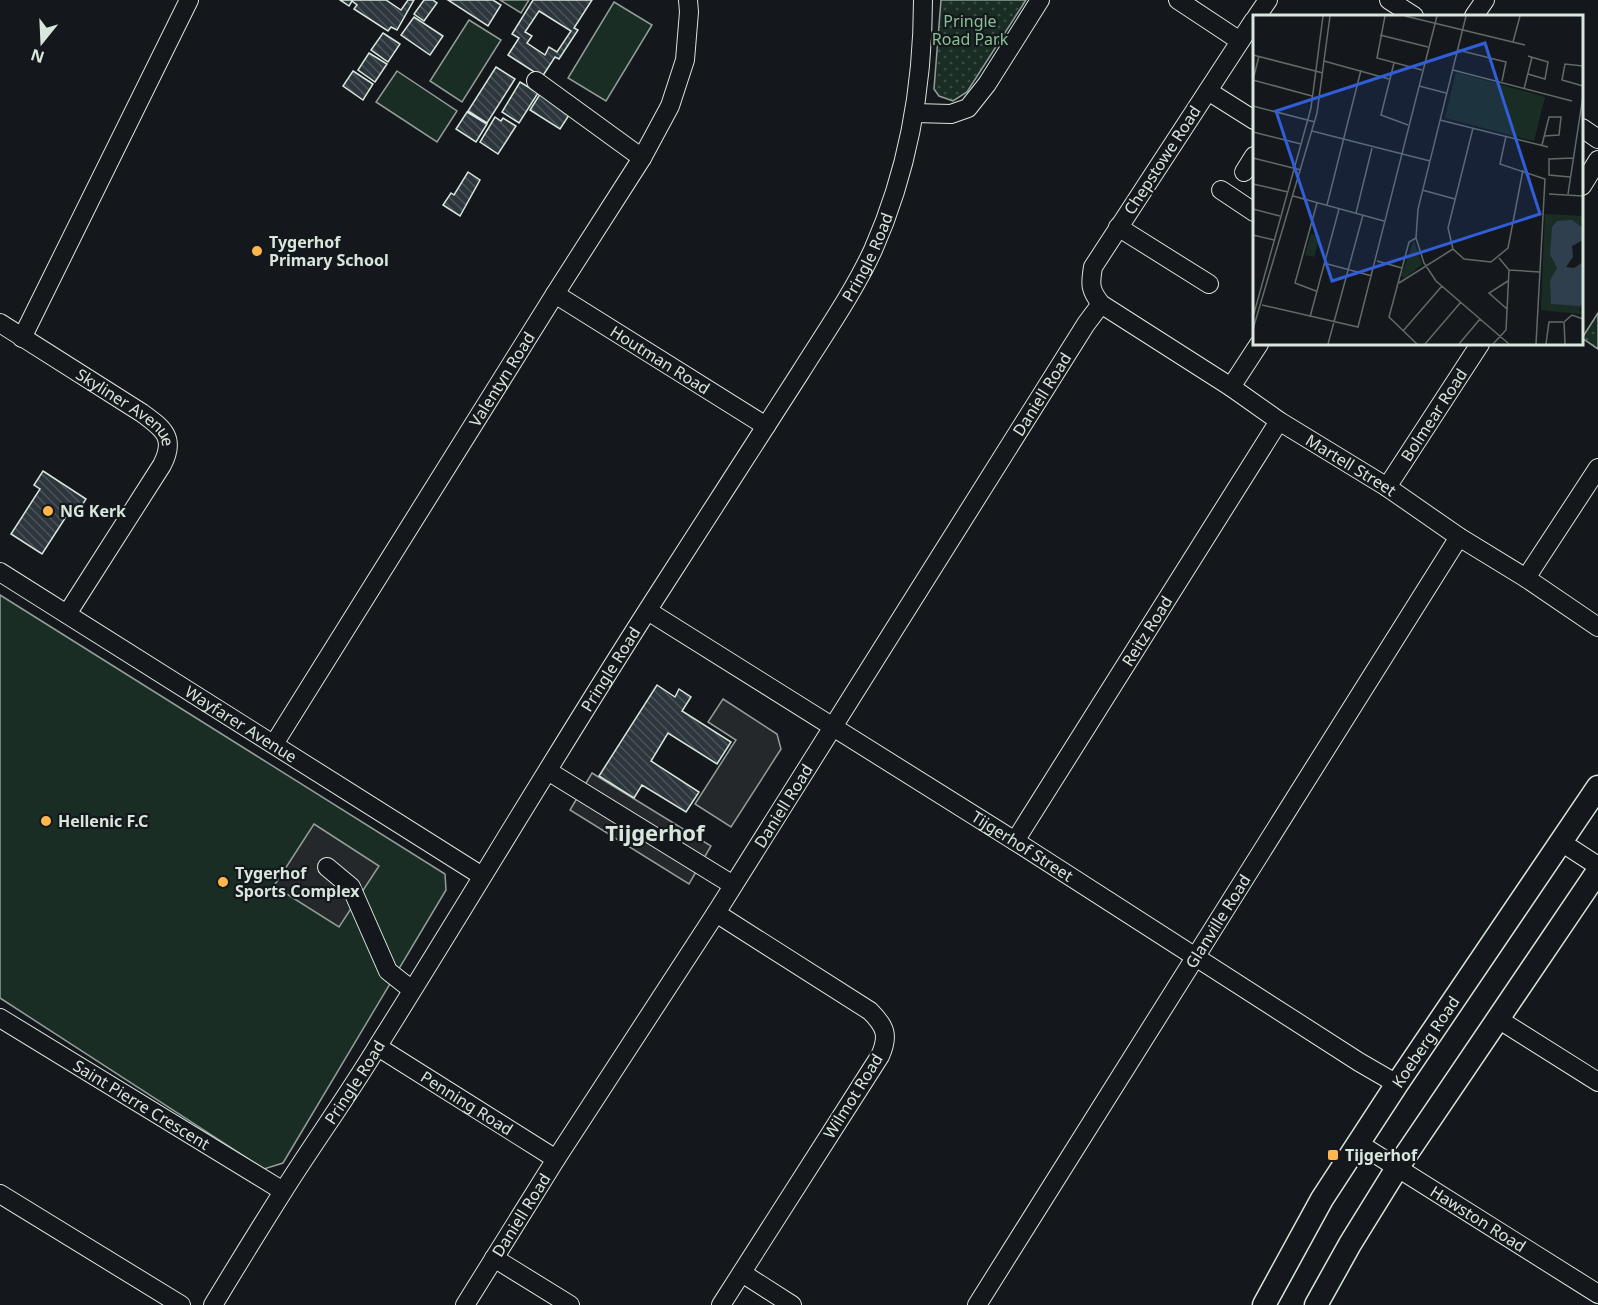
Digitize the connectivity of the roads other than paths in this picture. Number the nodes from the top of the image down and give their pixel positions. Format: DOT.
graph roads {
  1 [pos="189,0"];
  2 [pos="688,0"];
  3 [pos="923,0"];
  4 [pos="1040,0"];
  5 [pos="1178,0"];
  6 [pos="1268,0"];
  7 [pos="1389,0"];
  8 [pos="1485,0"];
  9 [pos="1258,15"];
  10 [pos="1412,15"];
  11 [pos="1475,15"];
  12 [pos="1253,22"];
  13 [pos="1240,41"];
  14 [pos="536,81"];
  15 [pos="1208,91"];
  16 [pos="915,113"];
  17 [pos="1253,119"];
  18 [pos="1583,129"];
  19 [pos="1598,139"];
  20 [pos="642,158"];
  21 [pos="1253,158"];
  22 [pos="1598,160"];
  23 [pos="1244,172"];
  24 [pos="1583,183"];
  25 [pos="1221,190"];
  26 [pos="1253,211"];
  27 [pos="1118,227"];
  28 [pos="1209,284"];
  29 [pos="555,294"];
  30 [pos="1101,304"];
  31 [pos="0,324"];
  32 [pos="22,338"];
  33 [pos="1258,345"];
  34 [pos="1479,345"];
  35 [pos="1231,387"];
  36 [pos="1279,421"];
  37 [pos="766,426"];
  38 [pos="1598,468"];
  39 [pos="1387,487"];
  40 [pos="1459,537"];
  41 [pos="0,572"];
  42 [pos="1526,578"];
  43 [pos="648,611"];
  44 [pos="67,614"];
  45 [pos="1598,627"];
  46 [pos="832,726"];
  47 [pos="274,744"];
  48 [pos="548,771"];
  49 [pos="1598,787"];
  50 [pos="1015,841"];
  51 [pos="1561,842"];
  52 [pos="1598,866"];
  53 [pos="327,867"];
  54 [pos="1598,871"];
  55 [pos="482,876"];
  56 [pos="733,885"];
  57 [pos="716,913"];
  58 [pos="1197,957"];
  59 [pos="412,990"];
  60 [pos="0,1018"];
  61 [pos="1498,1019"];
  62 [pos="378,1047"];
  63 [pos="1598,1082"];
  64 [pos="1397,1084"];
  65 [pos="1358,1143"];
  66 [pos="556,1159"];
  67 [pos="1397,1168"];
  68 [pos="283,1191"];
  69 [pos="0,1194"];
  70 [pos="494,1258"];
  71 [pos="742,1273"];
  72 [pos="1598,1294"];
  73 [pos="181,1305"];
  74 [pos="213,1305"];
  75 [pos="465,1305"];
  76 [pos="570,1305"];
  77 [pos="721,1305"];
  78 [pos="792,1305"];
  79 [pos="977,1305"];
  80 [pos="1264,1305"];
  81 [pos="1316,1305"];
  1 -- 32 [label="street"];
  2 -- 20 [label="street, Valentyn Road"];
  3 -- 16 [label="street, Pringle Road"];
  4 -- 16 [label="street"];
  5 -- 13 [label="street"];
  6 -- 9 [label="street, Chepstowe Road"];
  7 -- 10 [label="street"];
  8 -- 11 [label="street"];
  12 -- 13 [label="street, Chepstowe Road"];
  13 -- 15 [label="street, Chepstowe Road"];
  14 -- 20 [label="street"];
  15 -- 17 [label="street"];
  15 -- 27 [label="street, Chepstowe Road"];
  16 -- 37 [label="street, Pringle Road"];
  18 -- 19 [label="street"];
  20 -- 29 [label="street, Valentyn Road"];
  21 -- 23 [label="street"];
  22 -- 24 [label="street"];
  25 -- 26 [label="street"];
  27 -- 28 [label="street"];
  27 -- 30 [label="street, Chepstowe Road"];
  29 -- 37 [label="street, Houtman Road"];
  29 -- 47 [label="street, Valentyn Road"];
  30 -- 35 [label="street, Martell Street"];
  30 -- 46 [label="street, Daniell Road"];
  31 -- 32 [label="street, Skyliner Avenue"];
  32 -- 44 [label="street, Skyliner Avenue"];
  33 -- 35 [label="street"];
  34 -- 39 [label="street, Bolmear Road"];
  35 -- 36 [label="street, Martell Street"];
  36 -- 39 [label="street, Martell Street"];
  36 -- 50 [label="street, Reitz Road"];
  37 -- 43 [label="street, Pringle Road"];
  38 -- 42 [label="street"];
  39 -- 40 [label="street, Martell Street"];
  40 -- 42 [label="street, Martell Street"];
  40 -- 58 [label="street, Glanville Road"];
  41 -- 44 [label="street, Wayfarer Avenue"];
  42 -- 45 [label="street, Martell Street"];
  43 -- 46 [label="street, Tijgerhof Street"];
  43 -- 48 [label="street, Pringle Road"];
  44 -- 47 [label="street, Wayfarer Avenue"];
  46 -- 50 [label="street, Tijgerhof Street"];
  46 -- 56 [label="street, Daniell Road"];
  47 -- 55 [label="street, Wayfarer Avenue"];
  48 -- 55 [label="street, Pringle Road"];
  48 -- 56 [label="street"];
  49 -- 51 [label="main road, Koeberg Road"];
  50 -- 58 [label="street, Tijgerhof Street"];
  51 -- 52 [label="street"];
  51 -- 64 [label="main road, Koeberg Road"];
  53 -- 59 [label="street"];
  54 -- 61 [label="main road"];
  55 -- 59 [label="street, Pringle Road"];
  56 -- 57 [label="street, Daniell Road"];
  57 -- 66 [label="street, Daniell Road"];
  57 -- 71 [label="street, Wilmot Road"];
  58 -- 64 [label="street, Tijgerhof Street"];
  58 -- 79 [label="street, Glanville Road"];
  59 -- 62 [label="street, Pringle Road"];
  60 -- 68 [label="street, Saint Pierre Crescent"];
  61 -- 63 [label="street"];
  61 -- 67 [label="main road"];
  62 -- 66 [label="street, Penning Road"];
  62 -- 68 [label="street, Pringle Road"];
  64 -- 65 [label="main road, Koeberg Road"];
  65 -- 67 [label="street, Hawston Road"];
  65 -- 80 [label="main road, Koeberg Road"];
  66 -- 70 [label="street, Daniell Road"];
  67 -- 72 [label="street, Hawston Road"];
  67 -- 81 [label="main road"];
  68 -- 74 [label="street, Pringle Road"];
  69 -- 73 [label="street"];
  70 -- 75 [label="street, Daniell Road"];
  70 -- 76 [label="street"];
  71 -- 77 [label="street, Wilmot Road"];
  71 -- 78 [label="street"];
}
